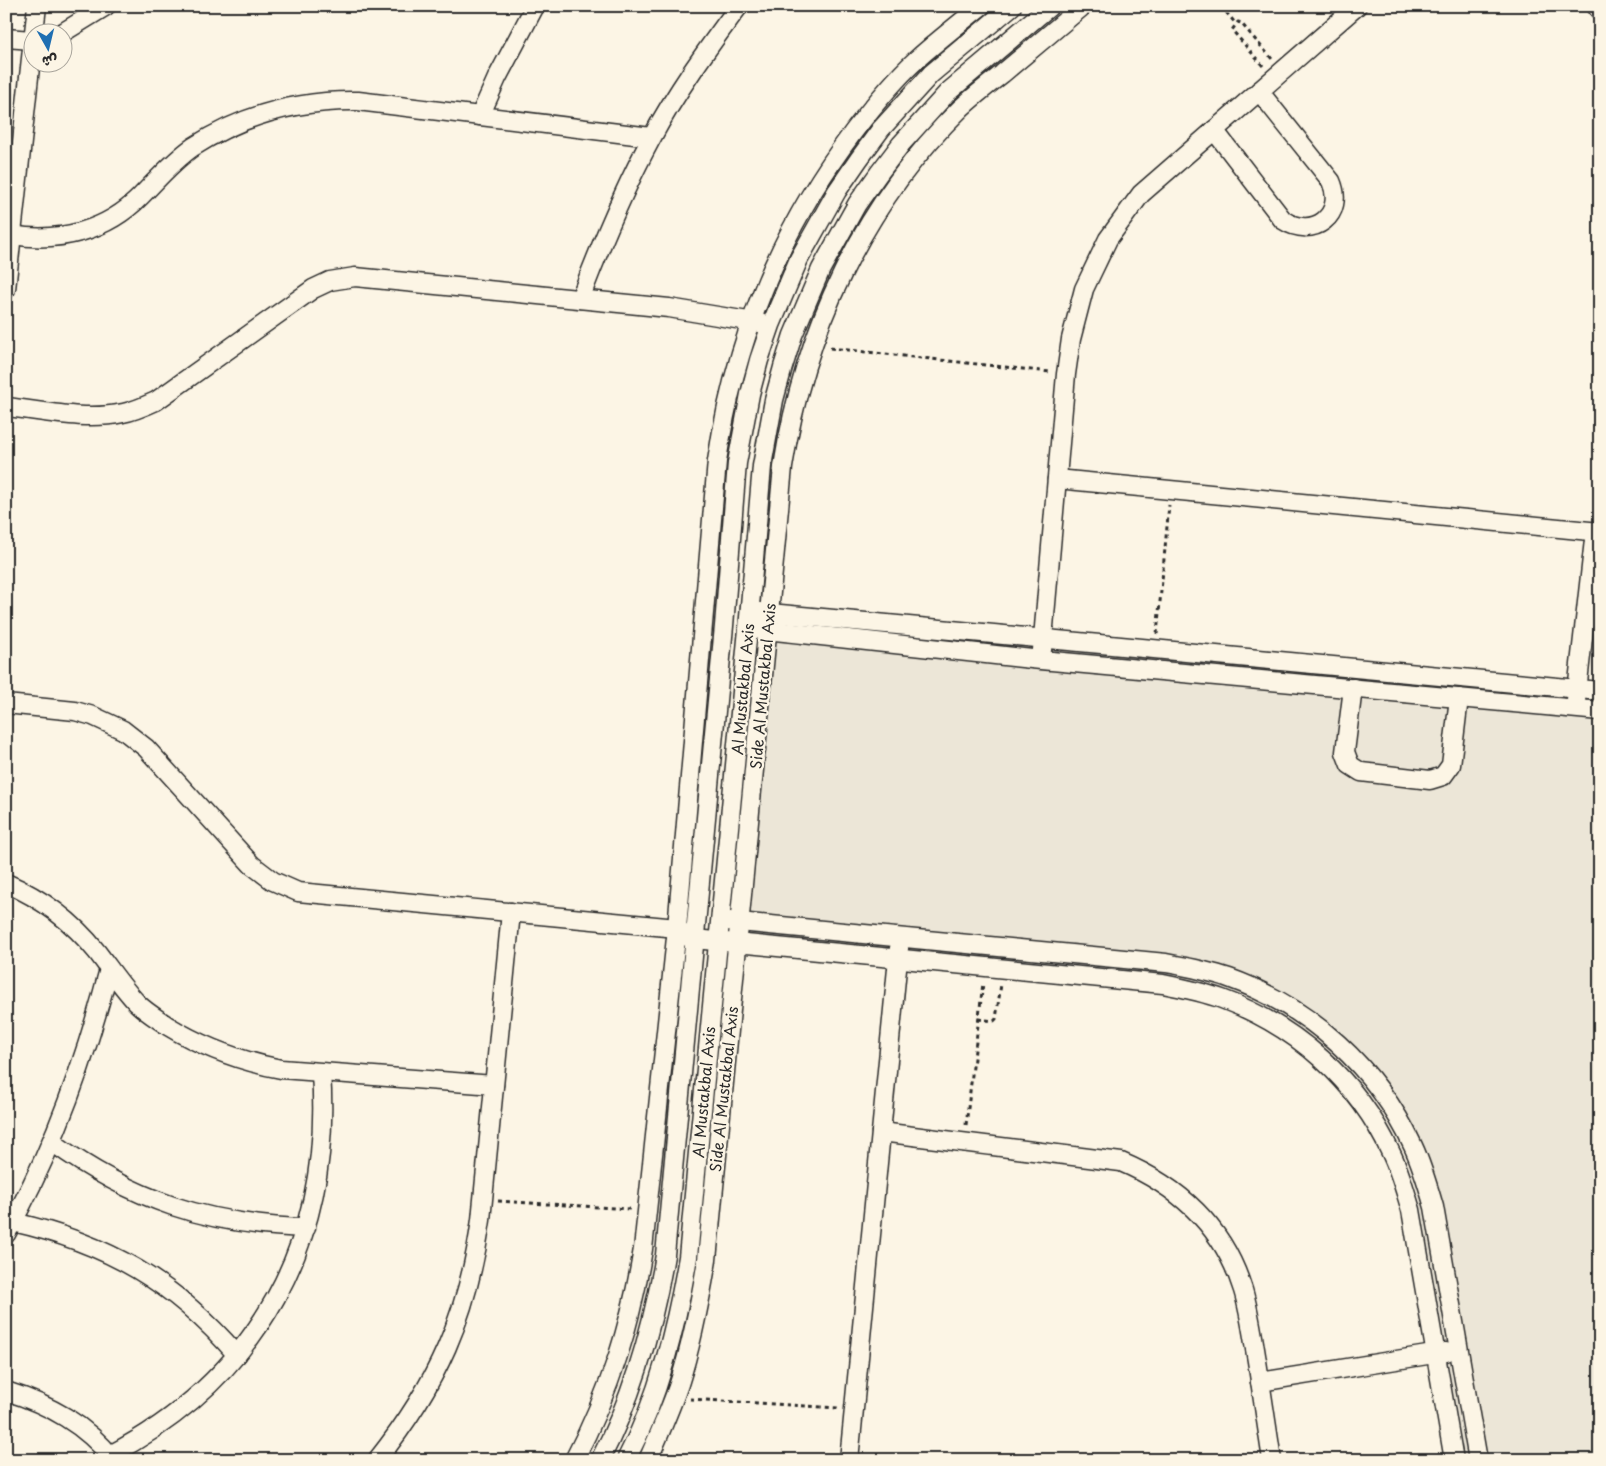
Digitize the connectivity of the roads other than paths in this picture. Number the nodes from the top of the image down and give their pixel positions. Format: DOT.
graph roads {
  1 [pos="37,6"];
  2 [pos="106,6"];
  3 [pos="535,6"];
  4 [pos="739,6"];
  5 [pos="981,6"];
  6 [pos="1012,6"];
  7 [pos="1050,6"];
  8 [pos="1083,6"];
  9 [pos="1357,6"];
  10 [pos="1596,6"];
  11 [pos="1600,11"];
  12 [pos="35,22"];
  13 [pos="72,27"];
  14 [pos="6,38"];
  15 [pos="22,45"];
  16 [pos="30,72"];
  17 [pos="1259,91"];
  18 [pos="480,116"];
  19 [pos="1214,130"];
  20 [pos="651,137"];
  21 [pos="12,235"];
  22 [pos="6,289"];
  23 [pos="580,299"];
  24 [pos="750,322"];
  25 [pos="771,325"];
  26 [pos="6,407"];
  27 [pos="1057,479"];
  28 [pos="1598,532"];
  29 [pos="769,613"];
  30 [pos="725,617"];
  31 [pos="749,620"];
  32 [pos="767,630"];
  33 [pos="1043,638"];
  34 [pos="1042,660"];
  35 [pos="1353,688"];
  36 [pos="1578,689"];
  37 [pos="1600,691"];
  38 [pos="696,696"];
  39 [pos="717,697"];
  40 [pos="1460,698"];
  41 [pos="6,704"];
  42 [pos="1575,709"];
  43 [pos="1600,711"];
  44 [pos="6,883"];
  45 [pos="511,912"];
  46 [pos="696,918"];
  47 [pos="720,920"];
  48 [pos="740,922"];
  49 [pos="677,928"];
  50 [pos="900,937"];
  51 [pos="694,939"];
  52 [pos="718,941"];
  53 [pos="737,943"];
  54 [pos="898,959"];
  55 [pos="109,969"];
  56 [pos="321,1073"];
  57 [pos="494,1086"];
  58 [pos="881,1132"];
  59 [pos="52,1142"];
  60 [pos="10,1228"];
  61 [pos="306,1228"];
  62 [pos="1458,1350"];
  63 [pos="1436,1354"];
  64 [pos="237,1355"];
  65 [pos="1260,1382"];
  66 [pos="6,1391"];
  67 [pos="112,1458"];
  68 [pos="377,1460"];
  69 [pos="574,1460"];
  70 [pos="600,1460"];
  71 [pos="626,1460"];
  72 [pos="648,1460"];
  73 [pos="849,1460"];
  74 [pos="1272,1460"];
  75 [pos="1454,1460"];
  76 [pos="1478,1460"];
  1 -- 12 [label="street"];
  2 -- 13 [label="street"];
  3 -- 18 [label="street"];
  4 -- 20 [label="street"];
  5 -- 24 [label="street"];
  6 -- 25 [label="street, Al Mustakbal Axis"];
  7 -- 31 [label="street, Al Mustakbal Axis"];
  8 -- 29 [label="street, Side Al Mustakbal Axis"];
  9 -- 17 [label="street"];
  10 -- 11 [label="street"];
  14 -- 15 [label="street"];
  16 -- 21 [label="street"];
  17 -- 19 [label="street"];
  17 -- 19 [label="street"];
  18 -- 20 [label="street"];
  18 -- 21 [label="street"];
  19 -- 27 [label="street"];
  20 -- 23 [label="street"];
  21 -- 22 [label="street"];
  23 -- 24 [label="street"];
  23 -- 26 [label="street"];
  24 -- 25 [label="street"];
  24 -- 38 [label="street"];
  25 -- 30 [label="street, Al Mustakbal Axis"];
  27 -- 28 [label="street"];
  27 -- 33 [label="street"];
  28 -- 36 [label="street"];
  29 -- 31 [label="street"];
  29 -- 32 [label="street, Side Al Mustakbal Axis"];
  29 -- 33 [label="street"];
  30 -- 31 [label="street"];
  30 -- 39 [label="street, Al Mustakbal Axis"];
  31 -- 32 [label="street"];
  31 -- 47 [label="street, Al Mustakbal Axis"];
  32 -- 34 [label="street"];
  32 -- 48 [label="street, Side Al Mustakbal Axis"];
  33 -- 34 [label="street"];
  33 -- 36 [label="street"];
  34 -- 35 [label="street"];
  35 -- 40 [label="street"];
  35 -- 40 [label="street"];
  36 -- 37 [label="street"];
  36 -- 42 [label="street"];
  38 -- 39 [label="street"];
  38 -- 49 [label="street"];
  39 -- 46 [label="street, Al Mustakbal Axis"];
  40 -- 42 [label="street"];
  41 -- 45 [label="street"];
  42 -- 43 [label="street"];
  44 -- 55 [label="street"];
  45 -- 49 [label="street"];
  45 -- 57 [label="street"];
  46 -- 47 [label="street"];
  46 -- 49 [label="street"];
  46 -- 51 [label="street, Al Mustakbal Axis"];
  47 -- 48 [label="street"];
  47 -- 52 [label="street, Al Mustakbal Axis"];
  48 -- 50 [label="street"];
  48 -- 53 [label="street, Side Al Mustakbal Axis"];
  49 -- 51 [label="street"];
  49 -- 69 [label="street"];
  50 -- 54 [label="street"];
  50 -- 62 [label="street"];
  51 -- 52 [label="street"];
  51 -- 70 [label="street, Al Mustakbal Axis"];
  52 -- 53 [label="street"];
  52 -- 71 [label="street, Al Mustakbal Axis"];
  53 -- 54 [label="street"];
  53 -- 72 [label="street, Side Al Mustakbal Axis"];
  54 -- 58 [label="street"];
  54 -- 63 [label="street"];
  55 -- 56 [label="street"];
  55 -- 59 [label="street"];
  56 -- 57 [label="street"];
  56 -- 61 [label="street"];
  57 -- 68 [label="street"];
  58 -- 65 [label="street"];
  58 -- 73 [label="street"];
  59 -- 60 [label="street"];
  59 -- 61 [label="street"];
  60 -- 64 [label="street"];
  61 -- 64 [label="street"];
  62 -- 63 [label="street"];
  62 -- 76 [label="street"];
  63 -- 65 [label="street"];
  63 -- 75 [label="street"];
  64 -- 67 [label="street"];
  65 -- 74 [label="street"];
  66 -- 67 [label="street"];
}
